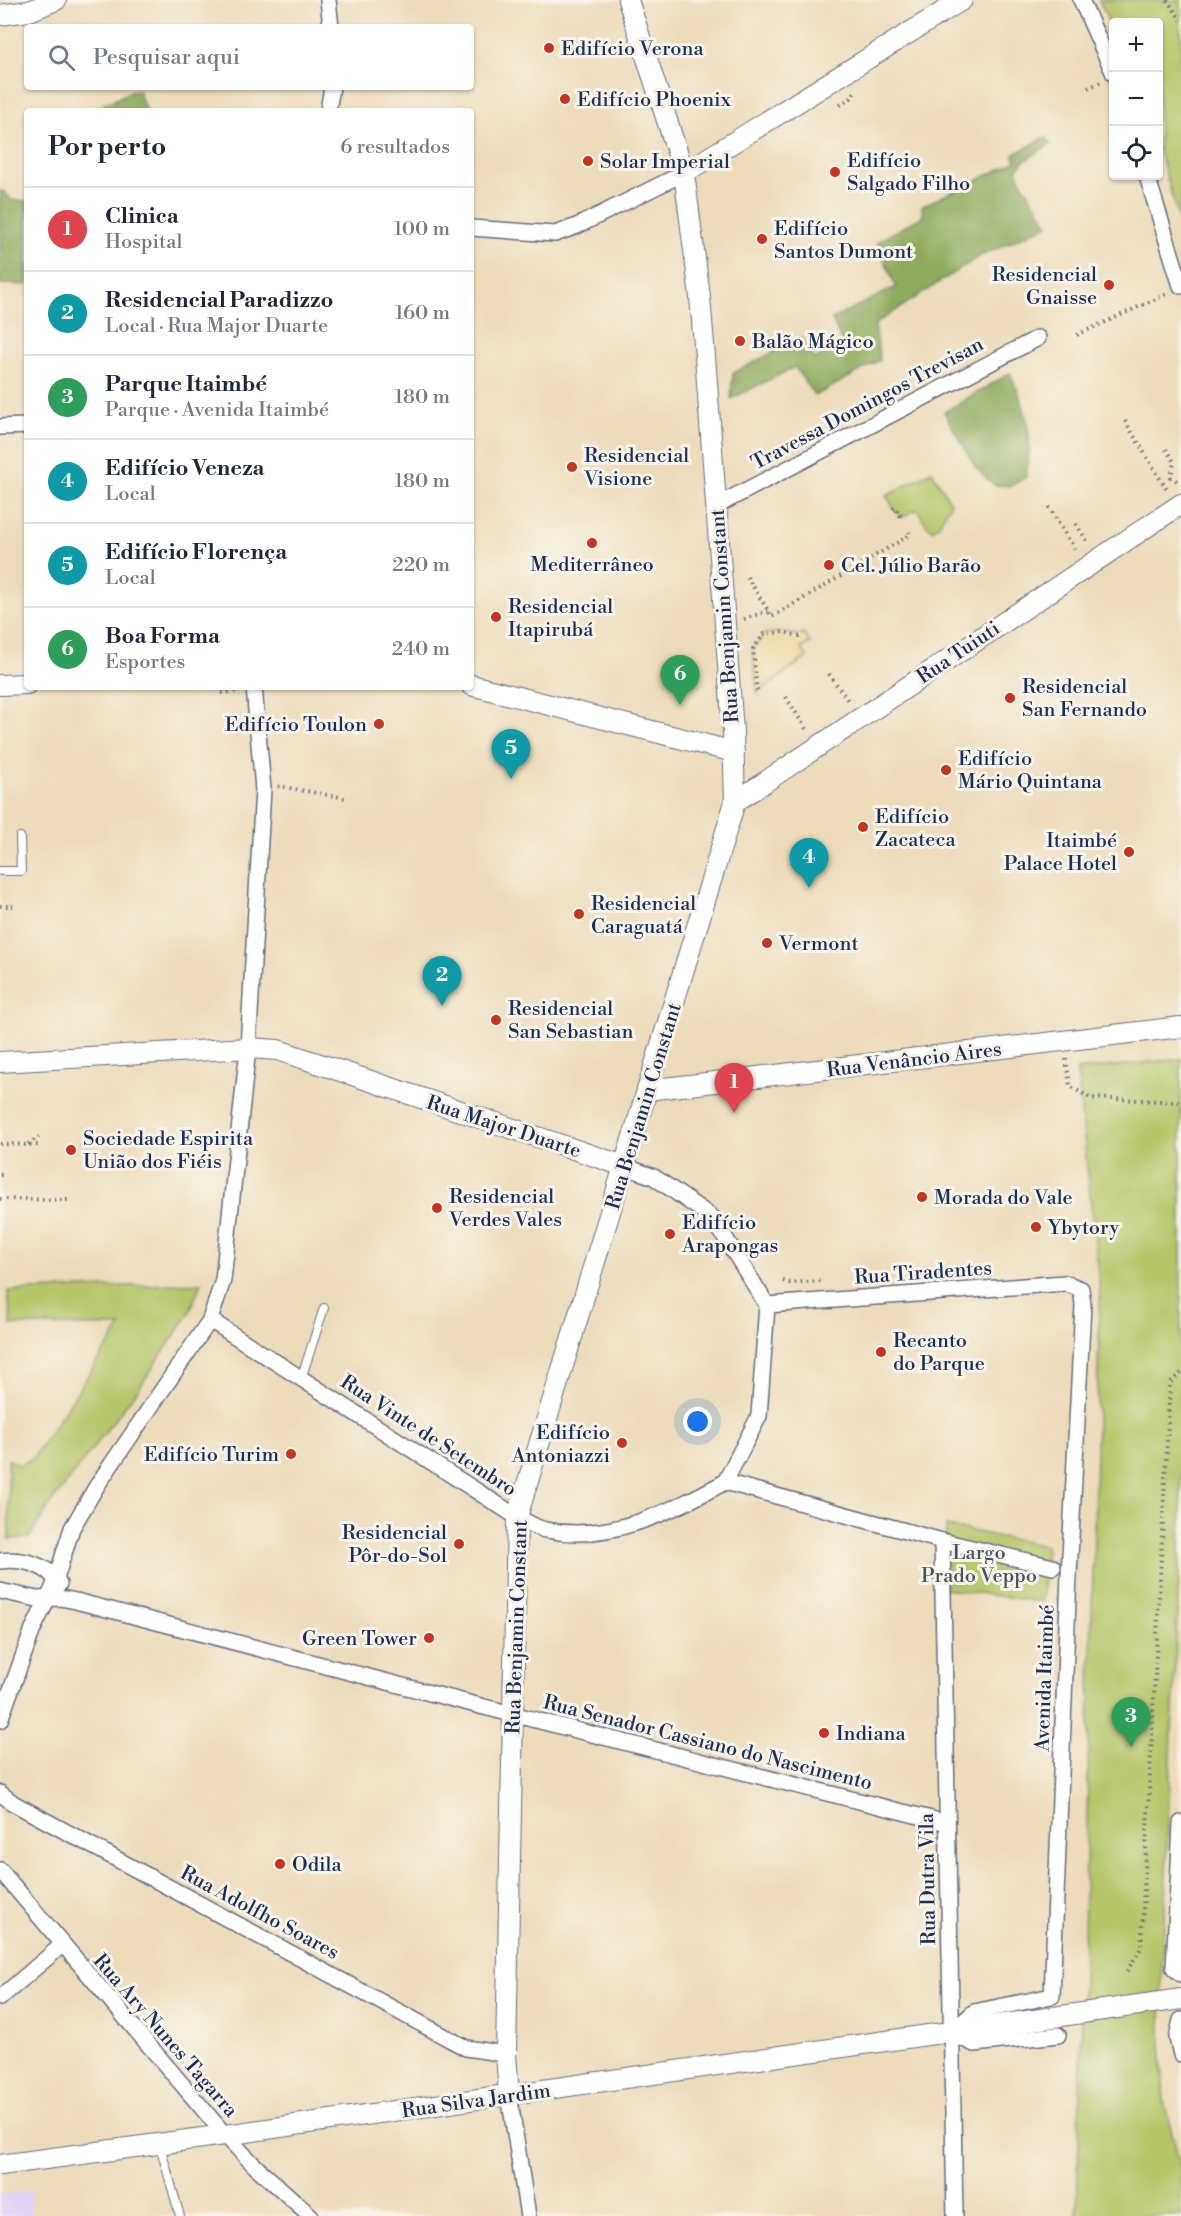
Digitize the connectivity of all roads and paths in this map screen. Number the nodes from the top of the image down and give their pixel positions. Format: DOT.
graph roads {
  1 [pos="56,0"];
  2 [pos="328,0"];
  3 [pos="628,0"];
  4 [pos="962,0"];
  5 [pos="1081,0"];
  6 [pos="1167,0"];
  7 [pos="0,15"];
  8 [pos="1181,20"];
  9 [pos="331,24"];
  10 [pos="1108,78"];
  11 [pos="1088,88"];
  12 [pos="332,90"];
  13 [pos="328,108"];
  14 [pos="684,173"];
  15 [pos="1148,180"];
  16 [pos="474,228"];
  17 [pos="1176,289"];
  18 [pos="1077,335"];
  19 [pos="1038,338"];
  20 [pos="1125,421"];
  21 [pos="24,426"];
  22 [pos="0,427"];
  23 [pos="1166,449"];
  24 [pos="1179,482"];
  25 [pos="1174,497"];
  26 [pos="716,506"];
  27 [pos="1049,507"];
  28 [pos="893,508"];
  29 [pos="901,518"];
  30 [pos="1076,524"];
  31 [pos="909,532"];
  32 [pos="1088,542"];
  33 [pos="1076,551"];
  34 [pos="747,578"];
  35 [pos="768,611"];
  36 [pos="746,618"];
  37 [pos="804,633"];
  38 [pos="830,675"];
  39 [pos="24,684"];
  40 [pos="0,685"];
  41 [pos="474,686"];
  42 [pos="254,690"];
  43 [pos="757,691"];
  44 [pos="786,697"];
  45 [pos="849,702"];
  46 [pos="806,729"];
  47 [pos="734,752"];
  48 [pos="262,783"];
  49 [pos="345,798"];
  50 [pos="735,802"];
  51 [pos="20,837"];
  52 [pos="0,871"];
  53 [pos="0,906"];
  54 [pos="13,906"];
  55 [pos="1181,1027"];
  56 [pos="248,1048"];
  57 [pos="1066,1059"];
  58 [pos="0,1062"];
  59 [pos="647,1090"];
  60 [pos="1181,1102"];
  61 [pos="39,1137"];
  62 [pos="0,1144"];
  63 [pos="27,1144"];
  64 [pos="38,1145"];
  65 [pos="624,1166"];
  66 [pos="0,1199"];
  67 [pos="69,1200"];
  68 [pos="783,1281"];
  69 [pos="824,1281"];
  70 [pos="1081,1289"];
  71 [pos="767,1305"];
  72 [pos="324,1308"];
  73 [pos="210,1320"];
  74 [pos="1181,1373"];
  75 [pos="301,1379"];
  76 [pos="725,1482"];
  77 [pos="517,1516"];
  78 [pos="942,1541"];
  79 [pos="0,1546"];
  80 [pos="5,1560"];
  81 [pos="1053,1567"];
  82 [pos="56,1578"];
  83 [pos="0,1592"];
  84 [pos="21,1597"];
  85 [pos="49,1598"];
  86 [pos="76,1601"];
  87 [pos="33,1629"];
  88 [pos="513,1714"];
  89 [pos="0,1720"];
  90 [pos="0,1793"];
  91 [pos="947,1823"];
  92 [pos="1181,1823"];
  93 [pos="0,1870"];
  94 [pos="62,1945"];
  95 [pos="1127,1971"];
  96 [pos="1180,1973"];
  97 [pos="0,1998"];
  98 [pos="1181,1999"];
  99 [pos="1180,2021"];
  100 [pos="951,2033"];
  101 [pos="1058,2035"];
  102 [pos="506,2054"];
  103 [pos="1181,2054"];
  104 [pos="509,2095"];
  105 [pos="225,2135"];
  106 [pos="159,2144"];
  107 [pos="0,2165"];
  108 [pos="180,2216"];
  109 [pos="311,2216"];
  110 [pos="528,2216"];
  111 [pos="956,2216"];
  1 -- 7 [label="street"];
  2 -- 9 [label="street"];
  3 -- 14 [label="street, Rua Benjamin Constant"];
  4 -- 14 [label="street"];
  5 -- 10 [label="street"];
  6 -- 8 [label="path"];
  10 -- 11 [label="path"];
  12 -- 13 [label="street"];
  14 -- 16 [label="street"];
  14 -- 26 [label="street, Rua Benjamin Constant"];
  15 -- 17 [label="street"];
  17 -- 18 [label="path"];
  19 -- 26 [label="street, Travessa Domingos Trevisan"];
  20 -- 25 [label="path"];
  21 -- 22 [label="street"];
  23 -- 24 [label="path"];
  25 -- 50 [label="street, Rua Tuiuti"];
  26 -- 47 [label="street, Rua Benjamin Constant"];
  27 -- 33 [label="path"];
  28 -- 29 [label="path"];
  30 -- 32 [label="path"];
  31 -- 35 [label="path"];
  34 -- 35 [label="path"];
  35 -- 36 [label="path"];
  37 -- 43 [label="path"];
  38 -- 45 [label="path"];
  39 -- 40 [label="street"];
  41 -- 47 [label="street"];
  42 -- 48 [label="street"];
  44 -- 46 [label="path"];
  47 -- 50 [label="street, Rua Benjamin Constant"];
  48 -- 49 [label="path"];
  48 -- 56 [label="street"];
  50 -- 59 [label="street, Rua Benjamin Constant"];
  51 -- 52 [label="lane"];
  53 -- 54 [label="path"];
  55 -- 59 [label="street, Rua Venâncio Aires"];
  56 -- 58 [label="street, Rua Major Duarte"];
  56 -- 65 [label="street, Rua Major Duarte"];
  56 -- 73 [label="street"];
  57 -- 60 [label="path"];
  59 -- 65 [label="street, Rua Benjamin Constant"];
  61 -- 63 [label="path"];
  62 -- 63 [label="path"];
  63 -- 64 [label="path"];
  65 -- 71 [label="street, Rua Major Duarte"];
  65 -- 77 [label="street, Rua Benjamin Constant"];
  66 -- 67 [label="path"];
  68 -- 69 [label="path"];
  70 -- 71 [label="street, Rua Tiradentes"];
  70 -- 100 [label="street, Avenida Itaimbé"];
  71 -- 76 [label="street"];
  72 -- 75 [label="lane"];
  73 -- 75 [label="street, Rua Vinte de Setembro"];
  73 -- 82 [label="street"];
  74 -- 95 [label="path"];
  75 -- 77 [label="street, Rua Vinte de Setembro"];
  76 -- 77 [label="street, Rua Vinte de Setembro"];
  76 -- 78 [label="street"];
  77 -- 88 [label="street, Rua Benjamin Constant"];
  78 -- 81 [label="street"];
  78 -- 91 [label="street, Rua Dutra Vila"];
  79 -- 80 [label="street"];
  80 -- 82 [label="street"];
  82 -- 85 [label="street"];
  82 -- 86 [label="street"];
  83 -- 84 [label="street, Rua Senador Cassiano do Nascimento"];
  84 -- 85 [label="street, Rua Senador Cassiano do Nascimento"];
  84 -- 87 [label="street"];
  85 -- 86 [label="street, Rua Senador Cassiano do Nascimento"];
  85 -- 87 [label="street"];
  86 -- 88 [label="street, Rua Senador Cassiano do Nascimento"];
  87 -- 89 [label="street"];
  88 -- 91 [label="street, Rua Senador Cassiano do Nascimento"];
  88 -- 102 [label="street, Rua Benjamin Constant"];
  90 -- 102 [label="street, Rua Adolfho Soares"];
  91 -- 100 [label="street, Rua Dutra Vila"];
  92 -- 96 [label="street"];
  93 -- 94 [label="street, Rua Ary Nunes Tagarra"];
  94 -- 97 [label="street"];
  94 -- 105 [label="street, Rua Ary Nunes Tagarra"];
  98 -- 100 [label="street, Rua Silva Jardim"];
  99 -- 103 [label="street"];
  100 -- 101 [label="street, Rua Silva Jardim"];
  100 -- 104 [label="street, Rua Silva Jardim"];
  100 -- 111 [label="street, Rua Dutra Vila"];
  102 -- 104 [label="street, Rua Benjamin Constant"];
  104 -- 105 [label="street, Rua Silva Jardim"];
  104 -- 110 [label="street, Rua Benjamin Constant"];
  105 -- 106 [label="street, Rua Silva Jardim"];
  105 -- 109 [label="street, Rua Ary Nunes Tagarra"];
  106 -- 107 [label="street, Rua Silva Jardim"];
  106 -- 108 [label="lane"];
}
